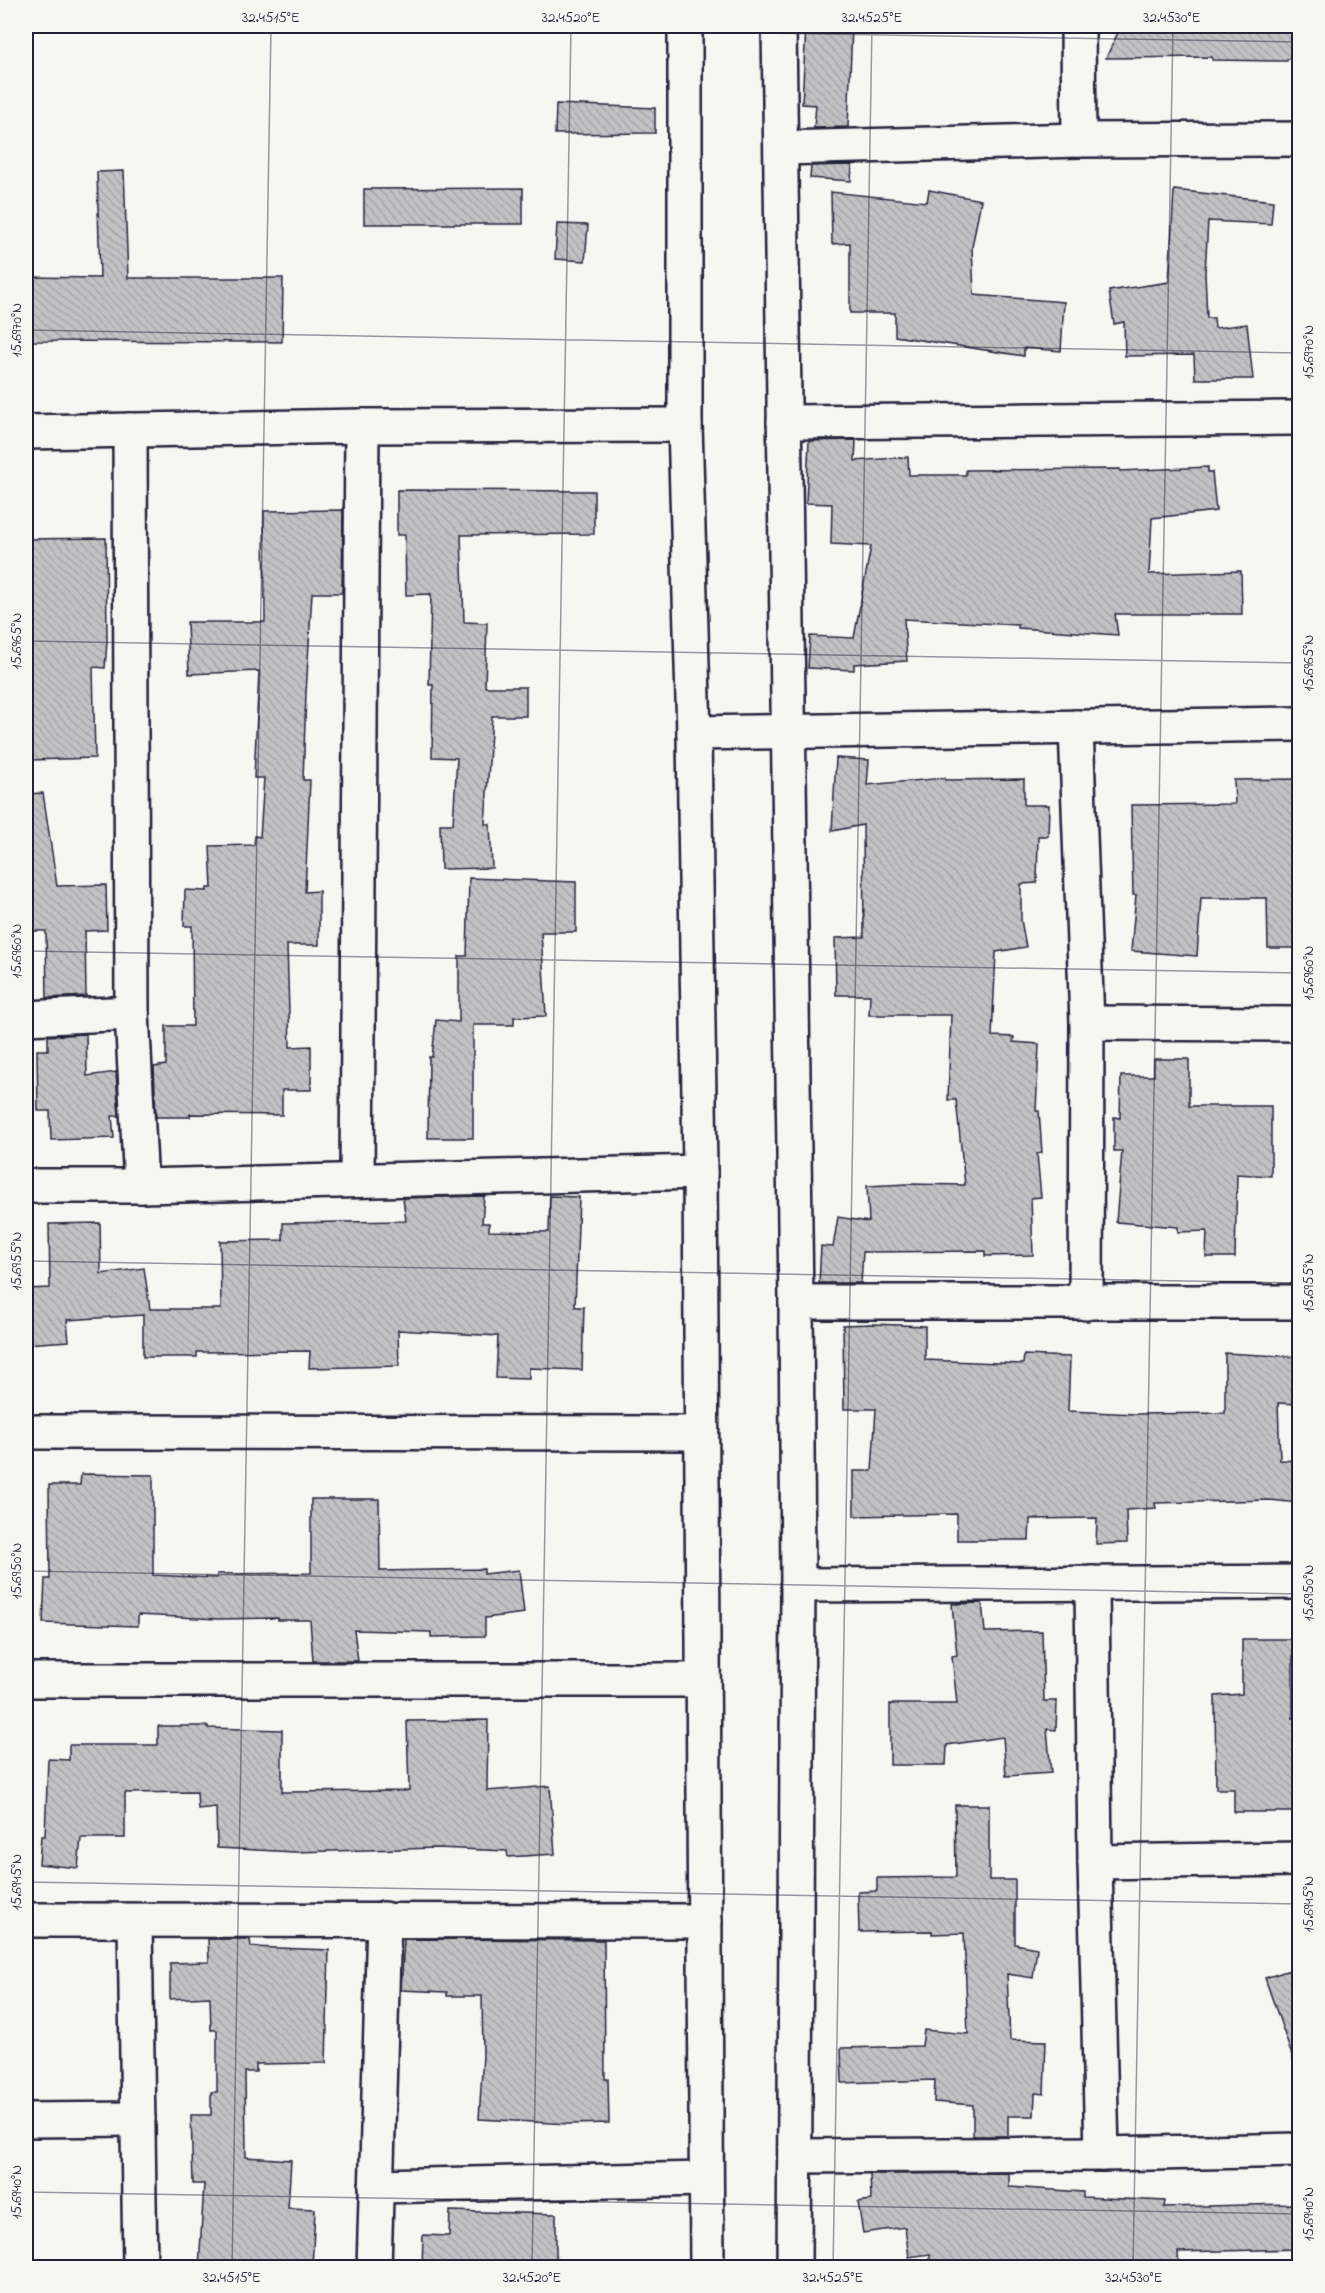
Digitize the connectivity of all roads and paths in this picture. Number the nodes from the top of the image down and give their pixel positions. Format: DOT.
graph roads {
  1 [pos="685,26"];
  2 [pos="779,26"];
  3 [pos="1078,26"];
  4 [pos="1299,139"];
  5 [pos="1079,140"];
  6 [pos="782,148"];
  7 [pos="1299,418"];
  8 [pos="784,422"];
  9 [pos="685,425"];
  10 [pos="362,426"];
  11 [pos="130,430"];
  12 [pos="26,432"];
  13 [pos="1299,724"];
  14 [pos="1076,727"];
  15 [pos="789,731"];
  16 [pos="694,733"];
  17 [pos="132,1013"];
  18 [pos="26,1018"];
  19 [pos="1087,1023"];
  20 [pos="1299,1024"];
  21 [pos="700,1172"];
  22 [pos="357,1180"];
  23 [pos="26,1186"];
  24 [pos="141,1186"];
  25 [pos="796,1302"];
  26 [pos="1086,1302"];
  27 [pos="1299,1302"];
  28 [pos="26,1432"];
  29 [pos="701,1433"];
  30 [pos="1299,1582"];
  31 [pos="1092,1583"];
  32 [pos="798,1585"];
  33 [pos="26,1680"];
  34 [pos="703,1680"];
  35 [pos="1299,1859"];
  36 [pos="1095,1862"];
  37 [pos="384,1919"];
  38 [pos="26,1920"];
  39 [pos="135,1921"];
  40 [pos="705,1921"];
  41 [pos="138,2119"];
  42 [pos="26,2120"];
  43 [pos="1299,2150"];
  44 [pos="1102,2154"];
  45 [pos="795,2156"];
  46 [pos="706,2179"];
  47 [pos="376,2186"];
  48 [pos="140,2268"];
  49 [pos="374,2268"];
  50 [pos="707,2268"];
  51 [pos="794,2268"];
  1 -- 9 [label="street"];
  2 -- 6 [label="street"];
  3 -- 5 [label="street"];
  4 -- 5 [label="street"];
  5 -- 6 [label="street"];
  6 -- 8 [label="street"];
  7 -- 8 [label="street"];
  8 -- 15 [label="street"];
  9 -- 10 [label="street"];
  9 -- 16 [label="street"];
  10 -- 11 [label="street"];
  10 -- 22 [label="street"];
  11 -- 12 [label="street"];
  11 -- 17 [label="street"];
  13 -- 14 [label="street"];
  14 -- 15 [label="street"];
  14 -- 19 [label="street"];
  15 -- 16 [label="street"];
  15 -- 25 [label="street"];
  16 -- 21 [label="street"];
  17 -- 18 [label="street"];
  17 -- 24 [label="street"];
  19 -- 20 [label="street"];
  19 -- 26 [label="street"];
  21 -- 22 [label="street"];
  21 -- 29 [label="street"];
  22 -- 24 [label="street"];
  23 -- 24 [label="street"];
  25 -- 26 [label="street"];
  25 -- 32 [label="street"];
  26 -- 27 [label="street"];
  28 -- 29 [label="street"];
  29 -- 34 [label="street"];
  30 -- 31 [label="street"];
  31 -- 32 [label="street"];
  31 -- 36 [label="street"];
  32 -- 45 [label="street"];
  33 -- 34 [label="street"];
  34 -- 40 [label="street"];
  35 -- 36 [label="street"];
  36 -- 44 [label="street"];
  37 -- 39 [label="street"];
  37 -- 40 [label="street"];
  37 -- 47 [label="street"];
  38 -- 39 [label="street"];
  39 -- 41 [label="street"];
  40 -- 46 [label="street"];
  41 -- 42 [label="street"];
  41 -- 48 [label="street"];
  43 -- 44 [label="street"];
  44 -- 45 [label="street"];
  45 -- 51 [label="street"];
  46 -- 47 [label="street"];
  46 -- 50 [label="street"];
  47 -- 49 [label="street"];
}
